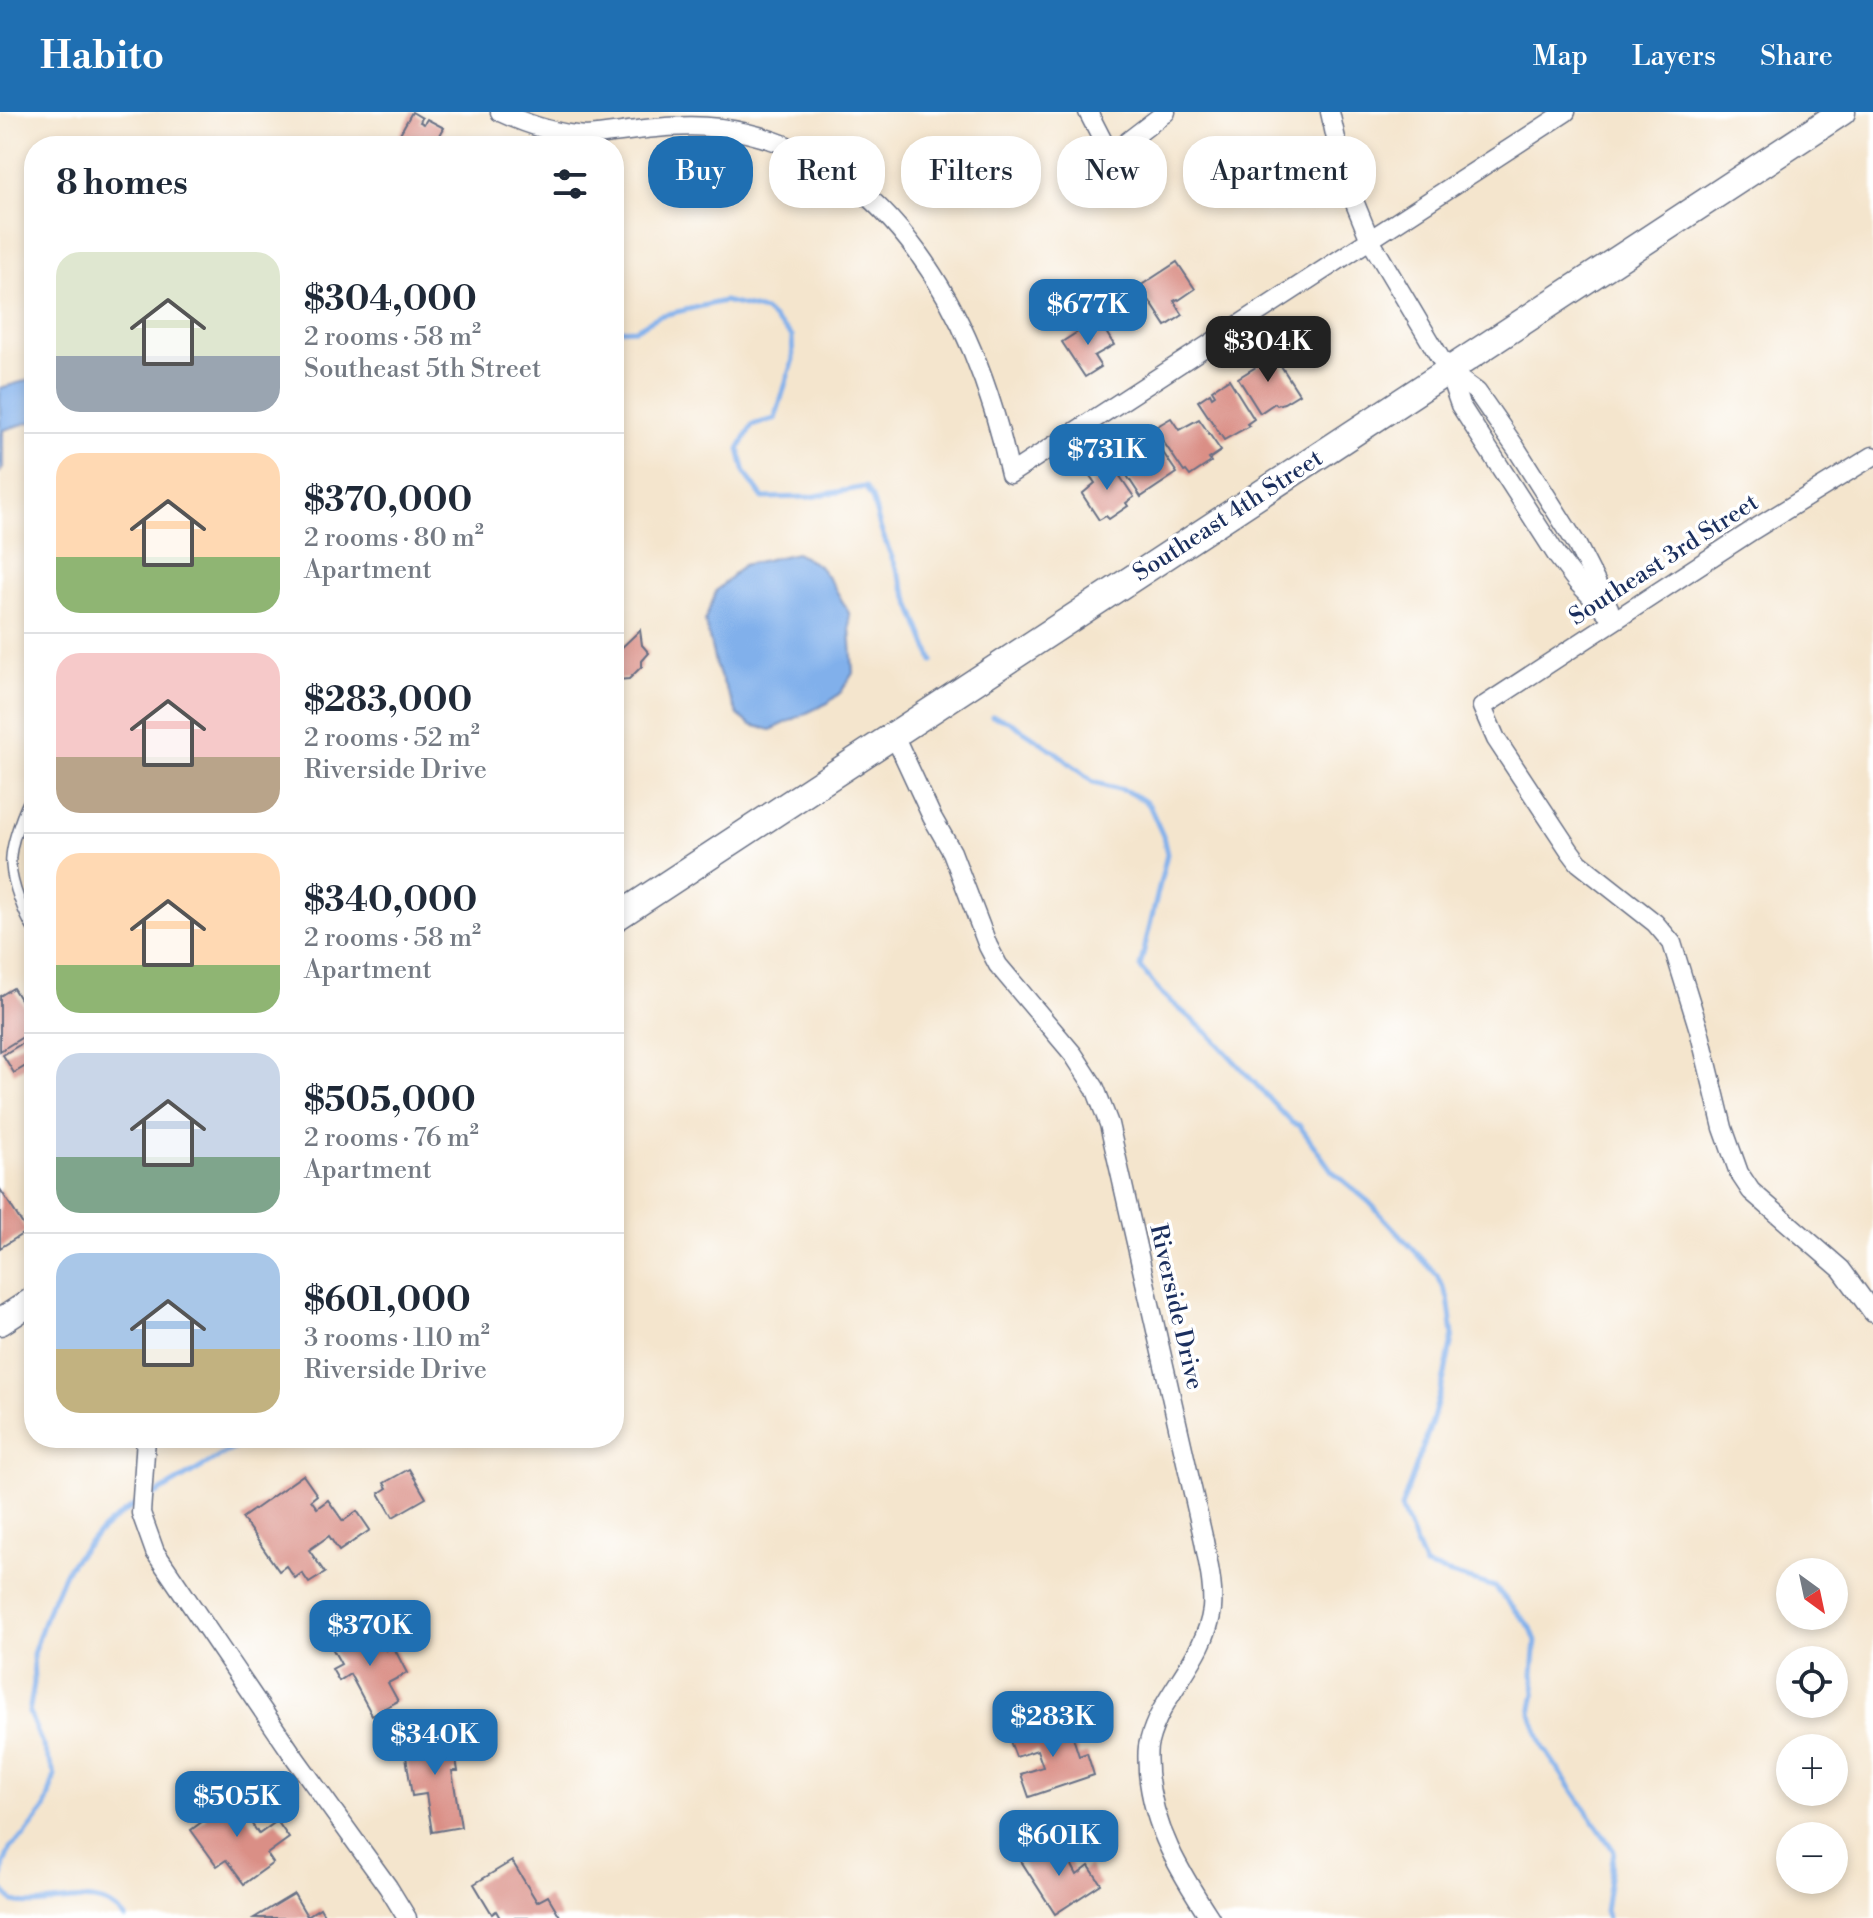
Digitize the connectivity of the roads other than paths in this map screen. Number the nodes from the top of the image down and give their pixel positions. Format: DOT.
graph roads {
  1 [pos="500,112"];
  2 [pos="1088,112"];
  3 [pos="1166,112"];
  4 [pos="1330,112"];
  5 [pos="1566,112"];
  6 [pos="1842,112"];
  7 [pos="719,120"];
  8 [pos="1370,240"];
  9 [pos="1448,371"];
  10 [pos="1873,456"];
  11 [pos="1614,620"];
  12 [pos="894,735"];
  13 [pos="24,814"];
  14 [pos="624,912"];
  15 [pos="24,913"];
  16 [pos="24,1306"];
  17 [pos="1873,1313"];
  18 [pos="0,1322"];
  19 [pos="145,1448"];
  20 [pos="407,1918"];
  21 [pos="1210,1918"];
  1 -- 7 [label="street"];
  2 -- 3 [label="street"];
  4 -- 8 [label="street"];
  5 -- 8 [label="street"];
  6 -- 9 [label="main road, Southeast 4th Street"];
  7 -- 8 [label="street"];
  8 -- 9 [label="street"];
  9 -- 11 [label="street"];
  9 -- 12 [label="main road, Southeast 4th Street"];
  10 -- 11 [label="street, Southeast 3rd Street"];
  11 -- 17 [label="street, Southeast 3rd Street"];
  12 -- 14 [label="main road, Southeast 4th Street"];
  12 -- 21 [label="street, Riverside Drive"];
  13 -- 15 [label="lane"];
  16 -- 18 [label="main road"];
  19 -- 20 [label="street"];
}
